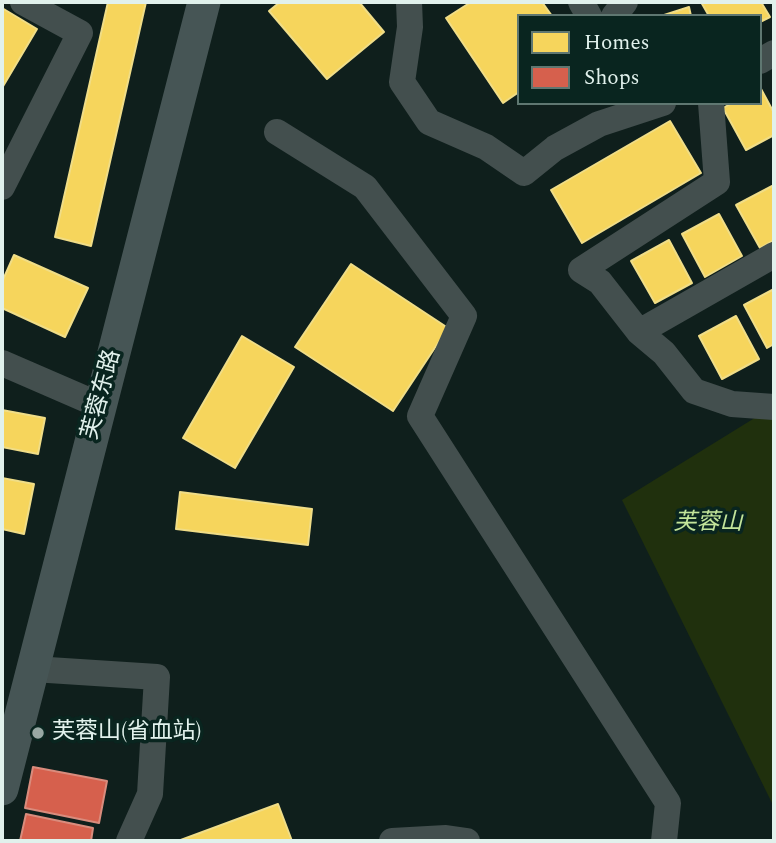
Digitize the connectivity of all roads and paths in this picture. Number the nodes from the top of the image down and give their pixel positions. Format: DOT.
graph roads {
  1 [pos="23,2"];
  2 [pos="204,2"];
  3 [pos="409,2"];
  4 [pos="651,105"];
  5 [pos="711,105"];
  6 [pos="598,114"];
  7 [pos="277,132"];
  8 [pos="2,187"];
  9 [pos="774,255"];
  10 [pos="639,332"];
  11 [pos="2,363"];
  12 [pos="99,405"];
  13 [pos="774,407"];
  14 [pos="33,669"];
  15 [pos="2,789"];
  16 [pos="129,841"];
  17 [pos="393,841"];
  18 [pos="467,841"];
  19 [pos="664,841"];
  1 -- 8 [label="street"];
  2 -- 12 [label="main road, 芙蓉东路"];
  3 -- 6 [label="street"];
  4 -- 6 [label="street"];
  5 -- 10 [label="street"];
  7 -- 19 [label="street"];
  9 -- 10 [label="street"];
  10 -- 13 [label="street"];
  11 -- 12 [label="street"];
  12 -- 14 [label="main road, 芙蓉东路"];
  14 -- 15 [label="main road, 芙蓉东路"];
  14 -- 16 [label="street"];
  17 -- 18 [label="street"];
}
